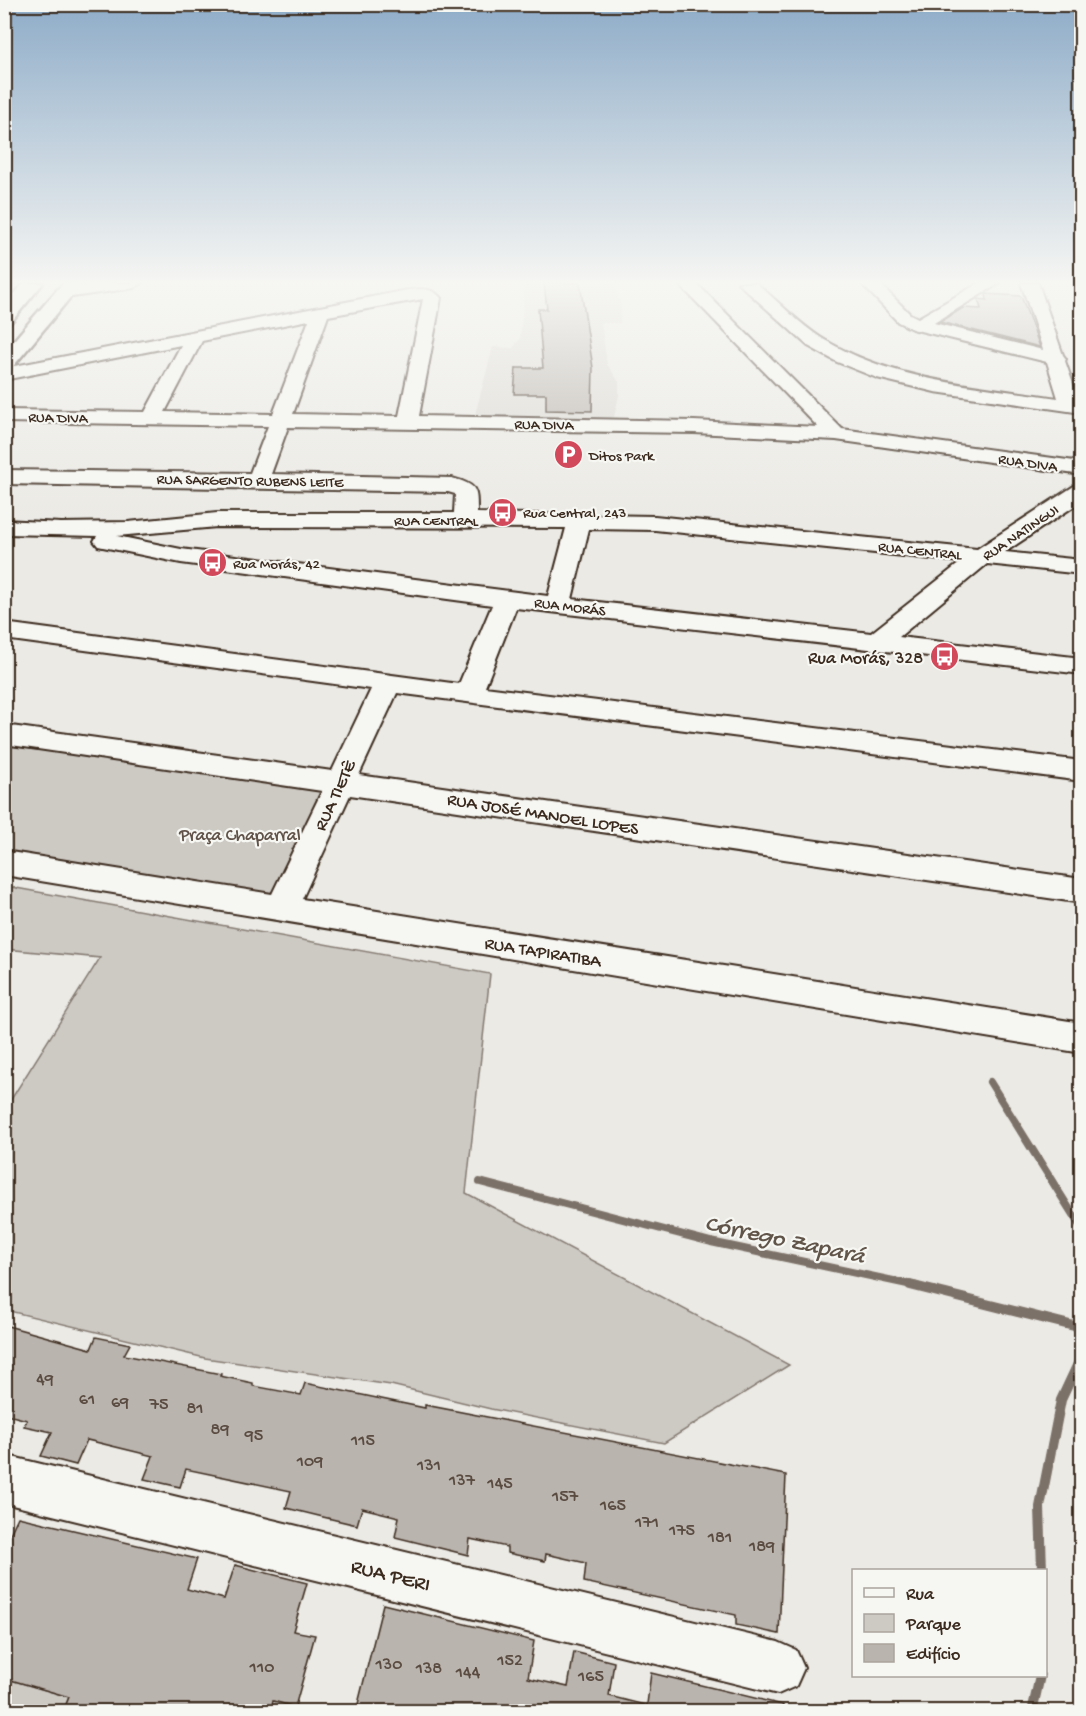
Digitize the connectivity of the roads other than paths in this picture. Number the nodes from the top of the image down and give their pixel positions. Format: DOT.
graph roads {
  1 [pos="59,363"];
  2 [pos="181,363"];
  3 [pos="302,363"];
  4 [pos="419,363"];
  5 [pos="765,363"];
  6 [pos="857,363"];
  7 [pos="1058,363"];
  8 [pos="4,374"];
  9 [pos="1076,406"];
  10 [pos="4,416"];
  11 [pos="151,419"];
  12 [pos="280,421"];
  13 [pos="408,422"];
  14 [pos="836,434"];
  15 [pos="1082,469"];
  16 [pos="4,477"];
  17 [pos="258,480"];
  18 [pos="1082,491"];
  19 [pos="465,520"];
  20 [pos="579,521"];
  21 [pos="180,525"];
  22 [pos="4,527"];
  23 [pos="61,530"];
  24 [pos="182,556"];
  25 [pos="983,556"];
  26 [pos="1082,567"];
  27 [pos="507,598"];
  28 [pos="558,604"];
  29 [pos="4,631"];
  30 [pos="876,642"];
  31 [pos="1082,666"];
  32 [pos="388,683"];
  33 [pos="469,694"];
  34 [pos="4,734"];
  35 [pos="1082,771"];
  36 [pos="340,782"];
  37 [pos="4,863"];
  38 [pos="1082,891"];
  39 [pos="282,907"];
  40 [pos="1082,1038"];
  41 [pos="4,1479"];
  42 [pos="778,1668"];
  1 -- 8 [label="street"];
  2 -- 11 [label="street"];
  3 -- 12 [label="street"];
  4 -- 13 [label="street"];
  5 -- 14 [label="street"];
  6 -- 9 [label="street"];
  7 -- 9 [label="street"];
  10 -- 11 [label="street, RUA DIVA"];
  11 -- 12 [label="street, RUA DIVA"];
  12 -- 13 [label="street, RUA DIVA"];
  12 -- 17 [label="street"];
  13 -- 14 [label="street, RUA DIVA"];
  14 -- 15 [label="street, RUA DIVA"];
  16 -- 17 [label="street, RUA SARGENTO RUBENS LEITE"];
  17 -- 19 [label="street, RUA SARGENTO RUBENS LEITE"];
  18 -- 25 [label="street, RUA NATINGUI"];
  19 -- 20 [label="street, RUA CENTRAL"];
  19 -- 21 [label="street, RUA CENTRAL"];
  20 -- 25 [label="street, RUA CENTRAL"];
  20 -- 28 [label="street"];
  21 -- 23 [label="street, RUA CENTRAL"];
  21 -- 24 [label="street"];
  22 -- 23 [label="street, RUA CENTRAL"];
  23 -- 24 [label="street, RUA MORÁS"];
  24 -- 27 [label="street, RUA MORÁS"];
  25 -- 26 [label="street, RUA CENTRAL"];
  25 -- 30 [label="street, RUA NATINGUI"];
  27 -- 28 [label="street, RUA MORÁS"];
  27 -- 33 [label="street"];
  28 -- 30 [label="street, RUA MORÁS"];
  29 -- 32 [label="street"];
  30 -- 31 [label="street, RUA MORÁS"];
  32 -- 33 [label="street"];
  32 -- 36 [label="street, RUA TIETÊ"];
  33 -- 35 [label="street"];
  34 -- 36 [label="street, RUA JOSÉ MANOEL LOPES"];
  36 -- 38 [label="street, RUA JOSÉ MANOEL LOPES"];
  36 -- 39 [label="street, RUA TIETÊ"];
  37 -- 39 [label="street, RUA TAPIRATIBA"];
  39 -- 40 [label="street, RUA TAPIRATIBA"];
  41 -- 42 [label="street, RUA PERI"];
}
